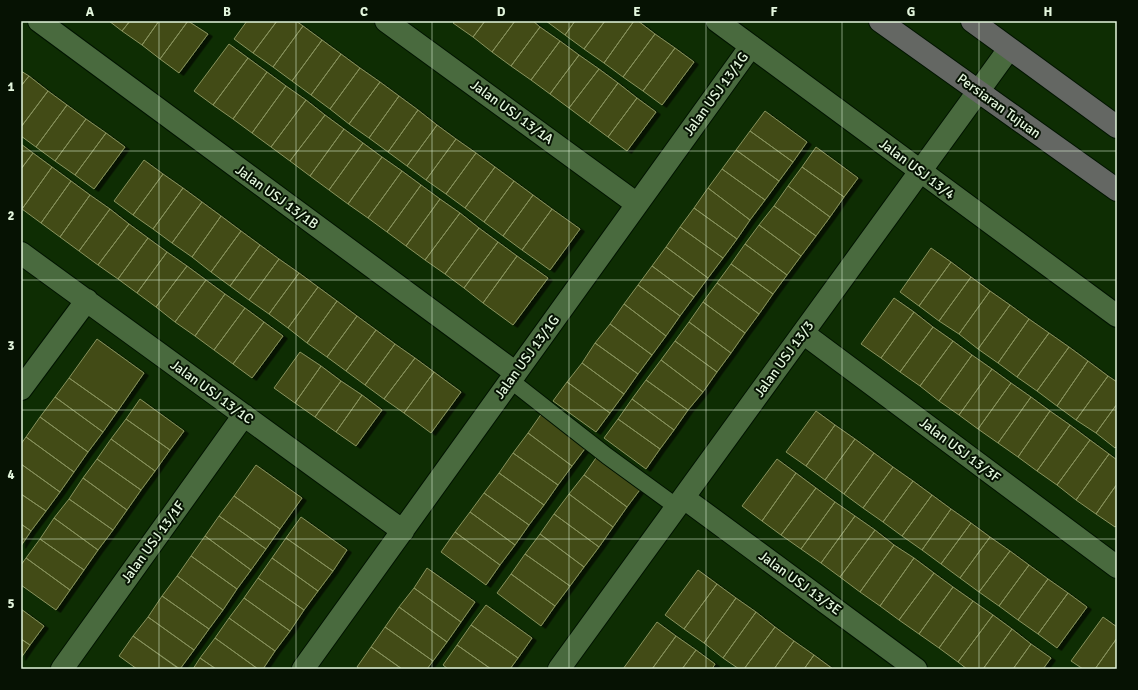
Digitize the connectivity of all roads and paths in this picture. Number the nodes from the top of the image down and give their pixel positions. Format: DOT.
graph roads {
  1 [pos="39,21"];
  2 [pos="386,21"];
  3 [pos="717,21"];
  4 [pos="880,21"];
  5 [pos="972,21"];
  6 [pos="751,46"];
  7 [pos="1009,49"];
  8 [pos="978,91"];
  9 [pos="1117,127"];
  10 [pos="920,171"];
  11 [pos="1117,190"];
  12 [pos="637,204"];
  13 [pos="21,253"];
  14 [pos="87,300"];
  15 [pos="1117,316"];
  16 [pos="803,333"];
  17 [pos="513,376"];
  18 [pos="21,389"];
  19 [pos="244,415"];
  20 [pos="681,502"];
  21 [pos="402,531"];
  22 [pos="1117,567"];
  23 [pos="565,667"];
  24 [pos="62,669"];
  25 [pos="303,669"];
  26 [pos="916,669"];
  1 -- 17 [label="street, Jalan USJ 13/1B"];
  2 -- 12 [label="street, Jalan USJ 13/1A"];
  3 -- 6 [label="street, Jalan USJ 13/4"];
  4 -- 8 [label="main road, Persiaran Tujuan"];
  5 -- 7 [label="main road"];
  6 -- 10 [label="street, Jalan USJ 13/4"];
  6 -- 12 [label="street, Jalan USJ 13/1G"];
  7 -- 8 [label="street, Jalan USJ 13/3"];
  7 -- 9 [label="main road"];
  8 -- 10 [label="street, Jalan USJ 13/3"];
  8 -- 11 [label="main road, Persiaran Tujuan"];
  10 -- 15 [label="street, Jalan USJ 13/4"];
  10 -- 16 [label="street, Jalan USJ 13/3"];
  12 -- 17 [label="street, Jalan USJ 13/1G"];
  13 -- 14 [label="street, Jalan USJ 13/1C"];
  14 -- 18 [label="street"];
  14 -- 19 [label="street, Jalan USJ 13/1C"];
  16 -- 20 [label="street, Jalan USJ 13/3"];
  16 -- 22 [label="street, Jalan USJ 13/3F"];
  17 -- 20 [label="lane"];
  17 -- 21 [label="street, Jalan USJ 13/1G"];
  19 -- 21 [label="street, Jalan USJ 13/1C"];
  19 -- 24 [label="street, Jalan USJ 13/1F"];
  20 -- 23 [label="street, Jalan USJ 13/3"];
  20 -- 26 [label="street, Jalan USJ 13/3E"];
  21 -- 25 [label="street, Jalan USJ 13/1G"];
}
